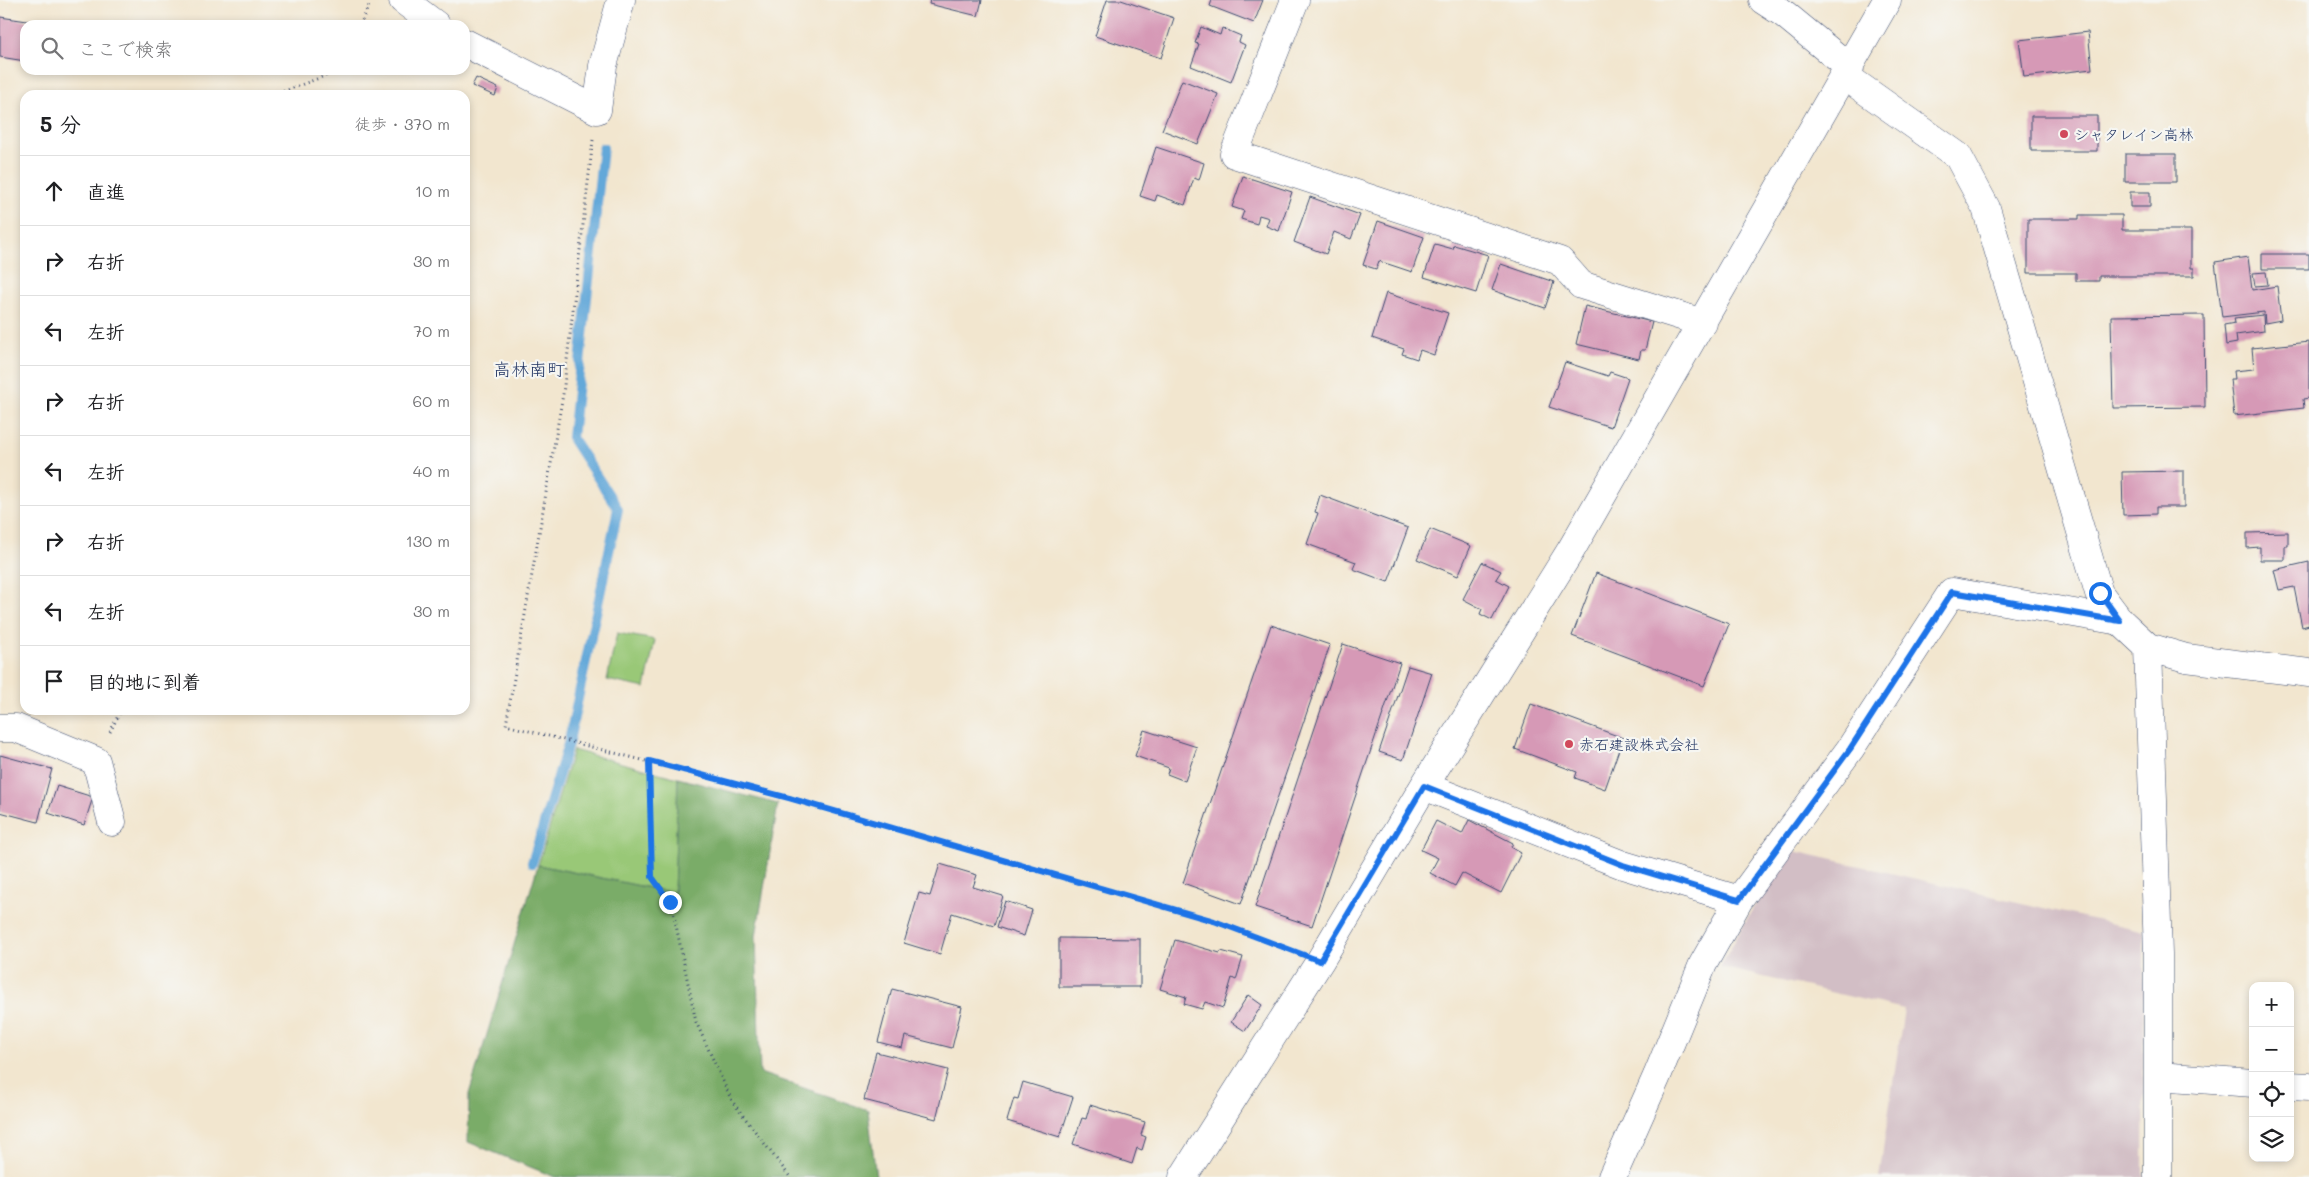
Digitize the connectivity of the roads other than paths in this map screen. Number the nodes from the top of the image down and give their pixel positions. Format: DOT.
graph roads {
  1 [pos="403,0"];
  2 [pos="621,0"];
  3 [pos="1295,0"];
  4 [pos="1763,0"];
  5 [pos="1888,0"];
  6 [pos="429,20"];
  7 [pos="470,46"];
  8 [pos="1847,72"];
  9 [pos="1702,323"];
  10 [pos="2120,621"];
  11 [pos="2148,647"];
  12 [pos="2309,673"];
  13 [pos="0,728"];
  14 [pos="1424,786"];
  15 [pos="112,822"];
  16 [pos="1739,900"];
  17 [pos="2158,1076"];
  18 [pos="2249,1083"];
  19 [pos="2294,1086"];
  20 [pos="2309,1087"];
  21 [pos="1183,1177"];
  22 [pos="1612,1177"];
  23 [pos="2158,1177"];
  1 -- 6 [label="street"];
  2 -- 7 [label="street"];
  3 -- 9 [label="street"];
  4 -- 8 [label="street"];
  5 -- 8 [label="street"];
  8 -- 9 [label="street"];
  8 -- 10 [label="street"];
  9 -- 14 [label="street"];
  10 -- 11 [label="street"];
  10 -- 16 [label="street"];
  11 -- 12 [label="street"];
  11 -- 17 [label="street"];
  13 -- 15 [label="street"];
  14 -- 16 [label="street"];
  14 -- 21 [label="street"];
  16 -- 22 [label="street"];
  17 -- 18 [label="street"];
  17 -- 23 [label="street"];
  19 -- 20 [label="street"];
}
